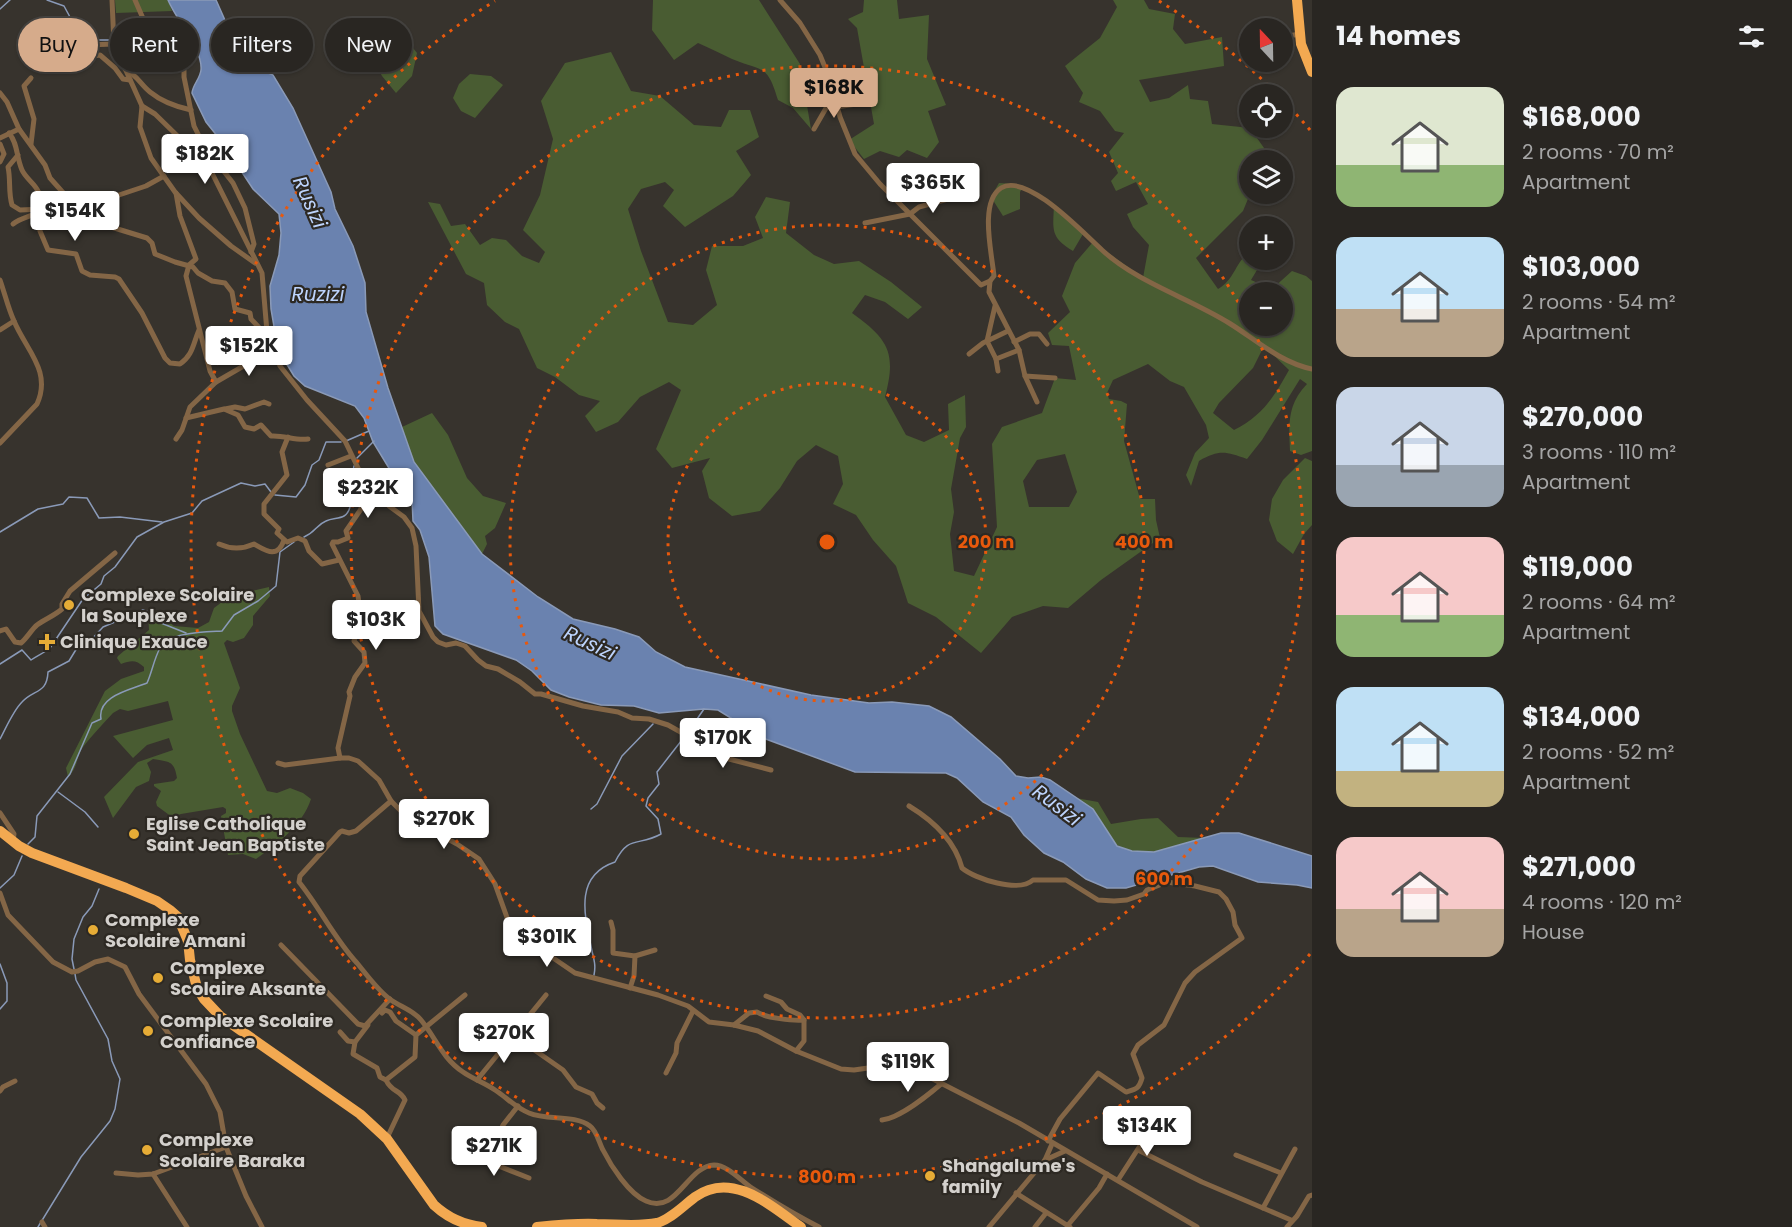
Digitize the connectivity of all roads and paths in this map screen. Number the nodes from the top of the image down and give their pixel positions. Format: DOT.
graph roads {
  1 [pos="112,0"];
  2 [pos="135,0"];
  3 [pos="780,0"];
  4 [pos="1297,0"];
  5 [pos="113,18"];
  6 [pos="1300,34"];
  7 [pos="1293,36"];
  8 [pos="98,55"];
  9 [pos="126,72"];
  10 [pos="132,72"];
  11 [pos="1312,72"];
  12 [pos="31,78"];
  13 [pos="130,80"];
  14 [pos="0,93"];
  15 [pos="833,96"];
  16 [pos="870,102"];
  17 [pos="142,106"];
  18 [pos="836,107"];
  19 [pos="191,110"];
  20 [pos="19,129"];
  21 [pos="814,129"];
  22 [pos="9,133"];
  23 [pos="0,138"];
  24 [pos="0,144"];
  25 [pos="31,145"];
  26 [pos="18,155"];
  27 [pos="0,162"];
  28 [pos="164,176"];
  29 [pos="175,192"];
  30 [pos="974,192"];
  31 [pos="39,193"];
  32 [pos="46,201"];
  33 [pos="75,206"];
  34 [pos="41,211"];
  35 [pos="910,214"];
  36 [pos="864,223"];
  37 [pos="13,224"];
  38 [pos="251,252"];
  39 [pos="189,265"];
  40 [pos="259,266"];
  41 [pos="0,280"];
  42 [pos="990,281"];
  43 [pos="995,306"];
  44 [pos="14,321"];
  45 [pos="0,330"];
  46 [pos="199,330"];
  47 [pos="1008,331"];
  48 [pos="268,337"];
  49 [pos="987,341"];
  50 [pos="1014,342"];
  51 [pos="1047,344"];
  52 [pos="1019,350"];
  53 [pos="273,354"];
  54 [pos="969,354"];
  55 [pos="996,359"];
  56 [pos="1312,369"];
  57 [pos="998,370"];
  58 [pos="1024,376"];
  59 [pos="1055,378"];
  60 [pos="216,382"];
  61 [pos="1037,402"];
  62 [pos="269,404"];
  63 [pos="224,409"];
  64 [pos="186,418"];
  65 [pos="288,437"];
  66 [pos="176,439"];
  67 [pos="309,439"];
  68 [pos="0,443"];
  69 [pos="354,461"];
  70 [pos="328,465"];
  71 [pos="365,474"];
  72 [pos="284,540"];
  73 [pos="219,544"];
  74 [pos="115,553"];
  75 [pos="339,560"];
  76 [pos="0,631"];
  77 [pos="340,758"];
  78 [pos="278,763"];
  79 [pos="771,770"];
  80 [pos="391,801"];
  81 [pos="909,806"];
  82 [pos="0,813"];
  83 [pos="0,831"];
  84 [pos="12,841"];
  85 [pos="0,893"];
  86 [pos="611,922"];
  87 [pos="281,945"];
  88 [pos="655,950"];
  89 [pos="635,956"];
  90 [pos="630,988"];
  91 [pos="465,995"];
  92 [pos="546,995"];
  93 [pos="766,996"];
  94 [pos="390,999"];
  95 [pos="693,1011"];
  96 [pos="804,1020"];
  97 [pos="734,1025"];
  98 [pos="425,1026"];
  99 [pos="340,1032"];
  100 [pos="417,1035"];
  101 [pos="513,1035"];
  102 [pos="355,1042"];
  103 [pos="796,1051"];
  104 [pos="666,1073"];
  105 [pos="386,1080"];
  106 [pos="477,1080"];
  107 [pos="15,1081"];
  108 [pos="941,1084"];
  109 [pos="0,1091"];
  110 [pos="518,1106"];
  111 [pos="603,1108"];
  112 [pos="882,1120"];
  113 [pos="1156,1120"];
  114 [pos="387,1139"];
  115 [pos="1050,1142"];
  116 [pos="226,1147"];
  117 [pos="1295,1149"];
  118 [pos="1138,1150"];
  119 [pos="1065,1151"];
  120 [pos="1236,1155"];
  121 [pos="465,1156"];
  122 [pos="1045,1160"];
  123 [pos="486,1161"];
  124 [pos="116,1173"];
  125 [pos="1281,1173"];
  126 [pos="153,1174"];
  127 [pos="1107,1174"];
  128 [pos="529,1178"];
  129 [pos="1118,1180"];
  130 [pos="1016,1193"];
  131 [pos="1312,1195"];
  132 [pos="1263,1208"];
  133 [pos="1046,1213"];
  134 [pos="1291,1220"];
  135 [pos="1065,1226"];
  136 [pos="187,1227"];
  137 [pos="262,1227"];
  138 [pos="482,1227"];
  139 [pos="537,1227"];
  140 [pos="801,1227"];
  141 [pos="819,1227"];
  142 [pos="989,1227"];
  143 [pos="1035,1227"];
  144 [pos="1197,1227"];
  145 [pos="1287,1227"];
  1 -- 5 [label="street"];
  2 -- 19 [label="street"];
  3 -- 15 [label="street"];
  4 -- 6 [label="highway"];
  6 -- 7 [label="street"];
  6 -- 11 [label="highway"];
  8 -- 13 [label="street"];
  9 -- 13 [label="street"];
  10 -- 19 [label="street"];
  12 -- 25 [label="street"];
  13 -- 17 [label="street"];
  14 -- 20 [label="street"];
  15 -- 18 [label="street"];
  15 -- 21 [label="street"];
  16 -- 18 [label="street"];
  17 -- 28 [label="street"];
  17 -- 38 [label="street"];
  18 -- 35 [label="street"];
  19 -- 38 [label="street"];
  20 -- 22 [label="street"];
  20 -- 25 [label="street"];
  22 -- 23 [label="street"];
  22 -- 26 [label="street"];
  24 -- 27 [label="street"];
  25 -- 33 [label="street"];
  26 -- 31 [label="street"];
  26 -- 34 [label="street"];
  28 -- 29 [label="street"];
  28 -- 33 [label="street"];
  29 -- 39 [label="street"];
  29 -- 40 [label="street"];
  30 -- 35 [label="street"];
  32 -- 34 [label="street"];
  33 -- 39 [label="street"];
  34 -- 37 [label="street"];
  34 -- 46 [label="street"];
  35 -- 36 [label="street"];
  35 -- 42 [label="street"];
  38 -- 40 [label="street"];
  39 -- 46 [label="street"];
  39 -- 48 [label="street"];
  40 -- 48 [label="street"];
  41 -- 44 [label="street"];
  42 -- 43 [label="street"];
  42 -- 56 [label="street"];
  43 -- 47 [label="street"];
  43 -- 49 [label="street"];
  44 -- 45 [label="street"];
  44 -- 68 [label="street"];
  46 -- 60 [label="street"];
  47 -- 49 [label="street"];
  47 -- 50 [label="street"];
  48 -- 53 [label="street"];
  49 -- 54 [label="street"];
  49 -- 55 [label="street"];
  50 -- 51 [label="street"];
  50 -- 52 [label="street"];
  52 -- 55 [label="street"];
  52 -- 58 [label="street"];
  53 -- 60 [label="street"];
  53 -- 69 [label="street"];
  55 -- 57 [label="street"];
  58 -- 59 [label="street"];
  58 -- 61 [label="street"];
  60 -- 64 [label="street"];
  62 -- 63 [label="street"];
  63 -- 64 [label="street"];
  63 -- 65 [label="street"];
  64 -- 66 [label="street"];
  65 -- 67 [label="street"];
  65 -- 72 [label="street"];
  69 -- 70 [label="street"];
  69 -- 71 [label="street"];
  71 -- 75 [label="street"];
  71 -- 79 [label="street"];
  72 -- 73 [label="street"];
  72 -- 75 [label="street"];
  74 -- 76 [label="street"];
  75 -- 77 [label="street"];
  77 -- 78 [label="street"];
  77 -- 80 [label="street"];
  80 -- 90 [label="street"];
  80 -- 94 [label="street"];
  81 -- 115 [label="street"];
  82 -- 84 [label="street"];
  83 -- 84 [label="highway"];
  84 -- 114 [label="highway"];
  85 -- 116 [label="street"];
  86 -- 89 [label="street"];
  87 -- 94 [label="street"];
  88 -- 89 [label="street"];
  89 -- 90 [label="street"];
  90 -- 95 [label="street"];
  91 -- 98 [label="street"];
  92 -- 101 [label="street"];
  93 -- 96 [label="street"];
  94 -- 98 [label="street"];
  95 -- 97 [label="street"];
  95 -- 104 [label="street"];
  96 -- 97 [label="street"];
  96 -- 103 [label="street"];
  97 -- 103 [label="street"];
  98 -- 100 [label="street"];
  98 -- 106 [label="street"];
  99 -- 102 [label="street"];
  100 -- 102 [label="street"];
  100 -- 105 [label="street"];
  101 -- 106 [label="street"];
  101 -- 111 [label="street"];
  102 -- 105 [label="street"];
  103 -- 108 [label="street"];
  105 -- 114 [label="street"];
  106 -- 110 [label="street"];
  107 -- 109 [label="street"];
  108 -- 112 [label="street"];
  108 -- 115 [label="street"];
  110 -- 123 [label="street"];
  110 -- 141 [label="street"];
  113 -- 118 [label="street"];
  114 -- 138 [label="highway"];
  115 -- 119 [label="street"];
  115 -- 122 [label="street"];
  116 -- 126 [label="street"];
  116 -- 137 [label="street"];
  117 -- 125 [label="street"];
  118 -- 129 [label="street"];
  118 -- 132 [label="street"];
  119 -- 122 [label="street"];
  119 -- 127 [label="street"];
  120 -- 125 [label="street"];
  121 -- 123 [label="street"];
  122 -- 130 [label="street"];
  123 -- 128 [label="street"];
  124 -- 126 [label="street"];
  125 -- 132 [label="street"];
  126 -- 136 [label="street"];
  127 -- 129 [label="street"];
  127 -- 135 [label="street"];
  129 -- 144 [label="street"];
  130 -- 133 [label="street"];
  130 -- 142 [label="street"];
  131 -- 134 [label="street"];
  132 -- 134 [label="street"];
  133 -- 135 [label="street"];
  133 -- 143 [label="street"];
  134 -- 145 [label="street"];
  139 -- 140 [label="highway"];
}
